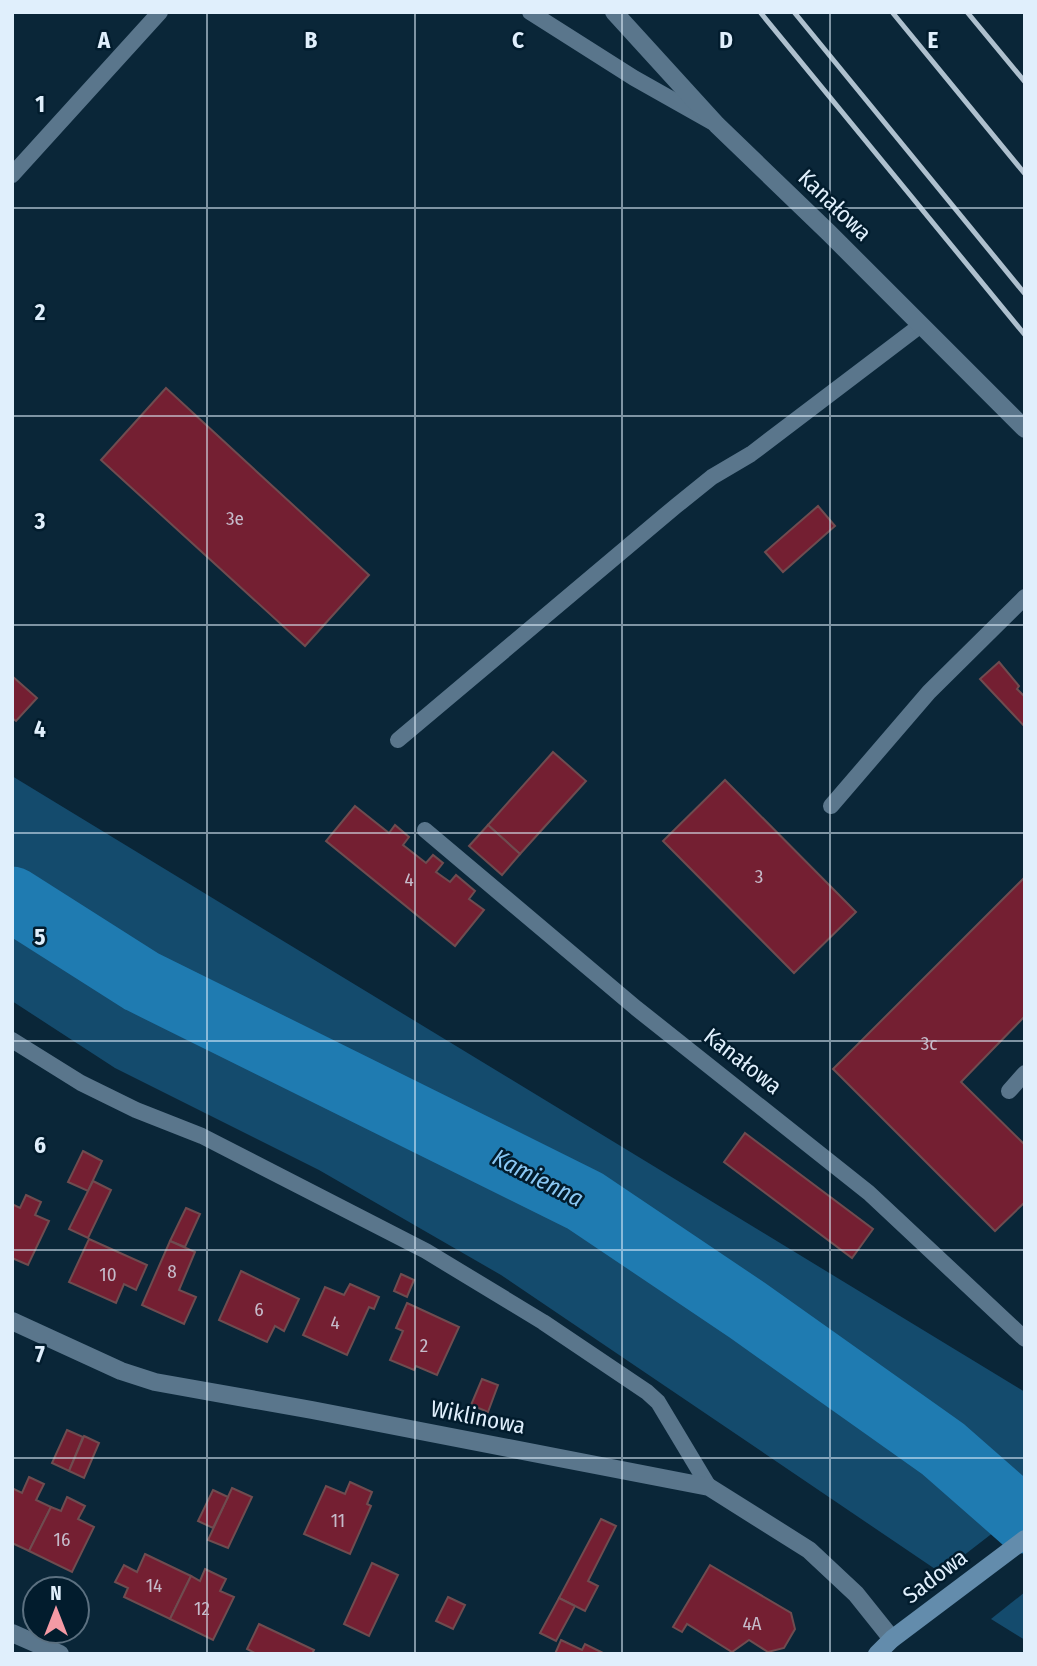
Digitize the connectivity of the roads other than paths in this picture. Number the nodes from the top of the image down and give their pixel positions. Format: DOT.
graph roads {
  1 [pos="160,12"];
  2 [pos="530,12"];
  3 [pos="614,12"];
  4 [pos="717,125"];
  5 [pos="12,175"];
  6 [pos="921,326"];
  7 [pos="1025,429"];
  8 [pos="1025,597"];
  9 [pos="398,740"];
  10 [pos="831,806"];
  11 [pos="425,830"];
  12 [pos="12,1040"];
  13 [pos="1025,1073"];
  14 [pos="1009,1091"];
  15 [pos="12,1321"];
  16 [pos="1025,1339"];
  17 [pos="709,1487"];
  18 [pos="1025,1539"];
  19 [pos="12,1633"];
  20 [pos="892,1639"];
  21 [pos="54,1652"];
  22 [pos="877,1654"];
  1 -- 5 [label="lane"];
  2 -- 4 [label="lane"];
  3 -- 4 [label="street, Kanałowa"];
  4 -- 6 [label="street, Kanałowa"];
  6 -- 7 [label="street, Kanałowa"];
  6 -- 9 [label="lane"];
  8 -- 10 [label="lane"];
  11 -- 16 [label="lane, Kanałowa"];
  12 -- 17 [label="lane"];
  13 -- 14 [label="lane"];
  15 -- 17 [label="street, Wiklinowa"];
  17 -- 20 [label="street, Wiklinowa"];
  18 -- 20 [label="street, Sadowa"];
  19 -- 21 [label="street"];
  20 -- 22 [label="street, Sadowa"];
}
